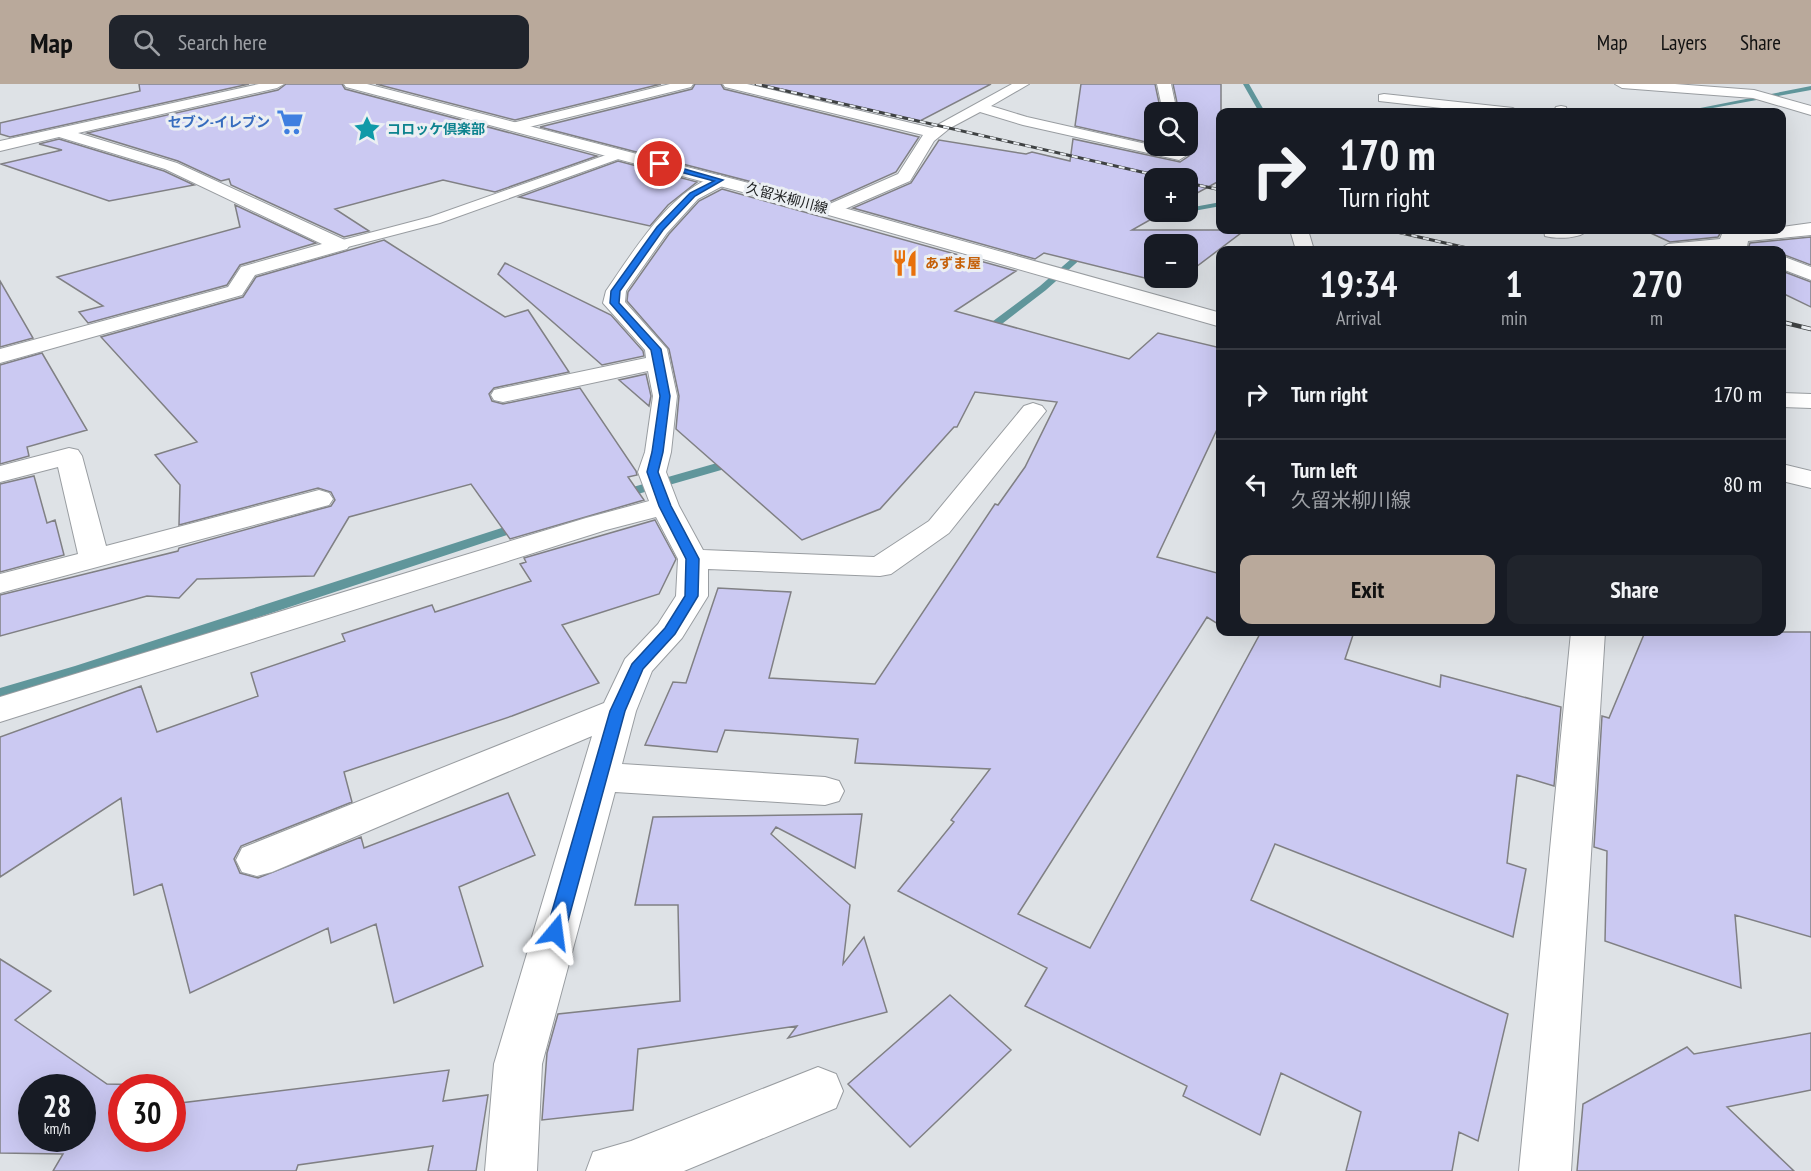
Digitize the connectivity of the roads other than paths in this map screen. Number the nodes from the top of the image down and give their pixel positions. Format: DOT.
graph roads {
  1 [pos="277,84"];
  2 [pos="351,84"];
  3 [pos="686,84"];
  4 [pos="730,84"];
  5 [pos="1022,84"];
  6 [pos="1164,84"];
  7 [pos="1394,84"];
  8 [pos="1622,84"];
  9 [pos="1758,89"];
  10 [pos="1384,98"];
  11 [pos="1811,101"];
  12 [pos="1168,102"];
  13 [pos="1788,104"];
  14 [pos="980,107"];
  15 [pos="1376,108"];
  16 [pos="1476,108"];
  17 [pos="1772,108"];
  18 [pos="1811,111"];
  19 [pos="517,126"];
  20 [pos="58,132"];
  21 [pos="935,133"];
  22 [pos="0,146"];
  23 [pos="1144,147"];
  24 [pos="620,154"];
  25 [pos="720,180"];
  26 [pos="831,210"];
  27 [pos="1811,229"];
  28 [pos="1718,234"];
  29 [pos="1742,244"];
  30 [pos="340,245"];
  31 [pos="1717,246"];
  32 [pos="1786,264"];
  33 [pos="1811,274"];
  34 [pos="1216,319"];
  35 [pos="0,356"];
  36 [pos="658,362"];
  37 [pos="503,395"];
  38 [pos="1786,400"];
  39 [pos="1811,401"];
  40 [pos="1033,411"];
  41 [pos="1786,473"];
  42 [pos="0,474"];
  43 [pos="1811,480"];
  44 [pos="319,499"];
  45 [pos="665,506"];
  46 [pos="94,559"];
  47 [pos="693,559"];
  48 [pos="0,584"];
  49 [pos="1588,636"];
  50 [pos="0,710"];
  51 [pos="618,711"];
  52 [pos="599,777"];
  53 [pos="825,791"];
  54 [pos="257,860"];
  55 [pos="818,1091"];
  56 [pos="511,1171"];
  57 [pos="612,1171"];
  58 [pos="1545,1171"];
  1 -- 20 [label="street"];
  2 -- 19 [label="street, 久留米柳川線"];
  3 -- 19 [label="street"];
  4 -- 21 [label="street"];
  5 -- 14 [label="street"];
  6 -- 12 [label="street"];
  7 -- 10 [label="street"];
  8 -- 9 [label="street"];
  9 -- 13 [label="street"];
  10 -- 15 [label="street"];
  10 -- 16 [label="street"];
  11 -- 13 [label="street"];
  13 -- 17 [label="street"];
  13 -- 18 [label="street"];
  14 -- 21 [label="street"];
  14 -- 23 [label="street"];
  19 -- 24 [label="street, 久留米柳川線"];
  20 -- 22 [label="street"];
  20 -- 30 [label="street"];
  21 -- 26 [label="street"];
  24 -- 25 [label="street, 久留米柳川線"];
  24 -- 30 [label="lane"];
  25 -- 26 [label="street, 久留米柳川線"];
  25 -- 36 [label="street"];
  26 -- 34 [label="street, 久留米柳川線"];
  27 -- 29 [label="street"];
  28 -- 29 [label="street"];
  29 -- 31 [label="street"];
  30 -- 35 [label="street"];
  32 -- 33 [label="street"];
  36 -- 37 [label="street"];
  36 -- 45 [label="street"];
  38 -- 39 [label="street"];
  40 -- 47 [label="street"];
  41 -- 43 [label="street"];
  42 -- 46 [label="street"];
  44 -- 46 [label="street"];
  45 -- 47 [label="street"];
  45 -- 50 [label="street"];
  46 -- 48 [label="street"];
  47 -- 51 [label="street"];
  49 -- 58 [label="street"];
  51 -- 52 [label="street"];
  51 -- 54 [label="street"];
  52 -- 53 [label="street"];
  52 -- 56 [label="street"];
  55 -- 57 [label="street"];
}
